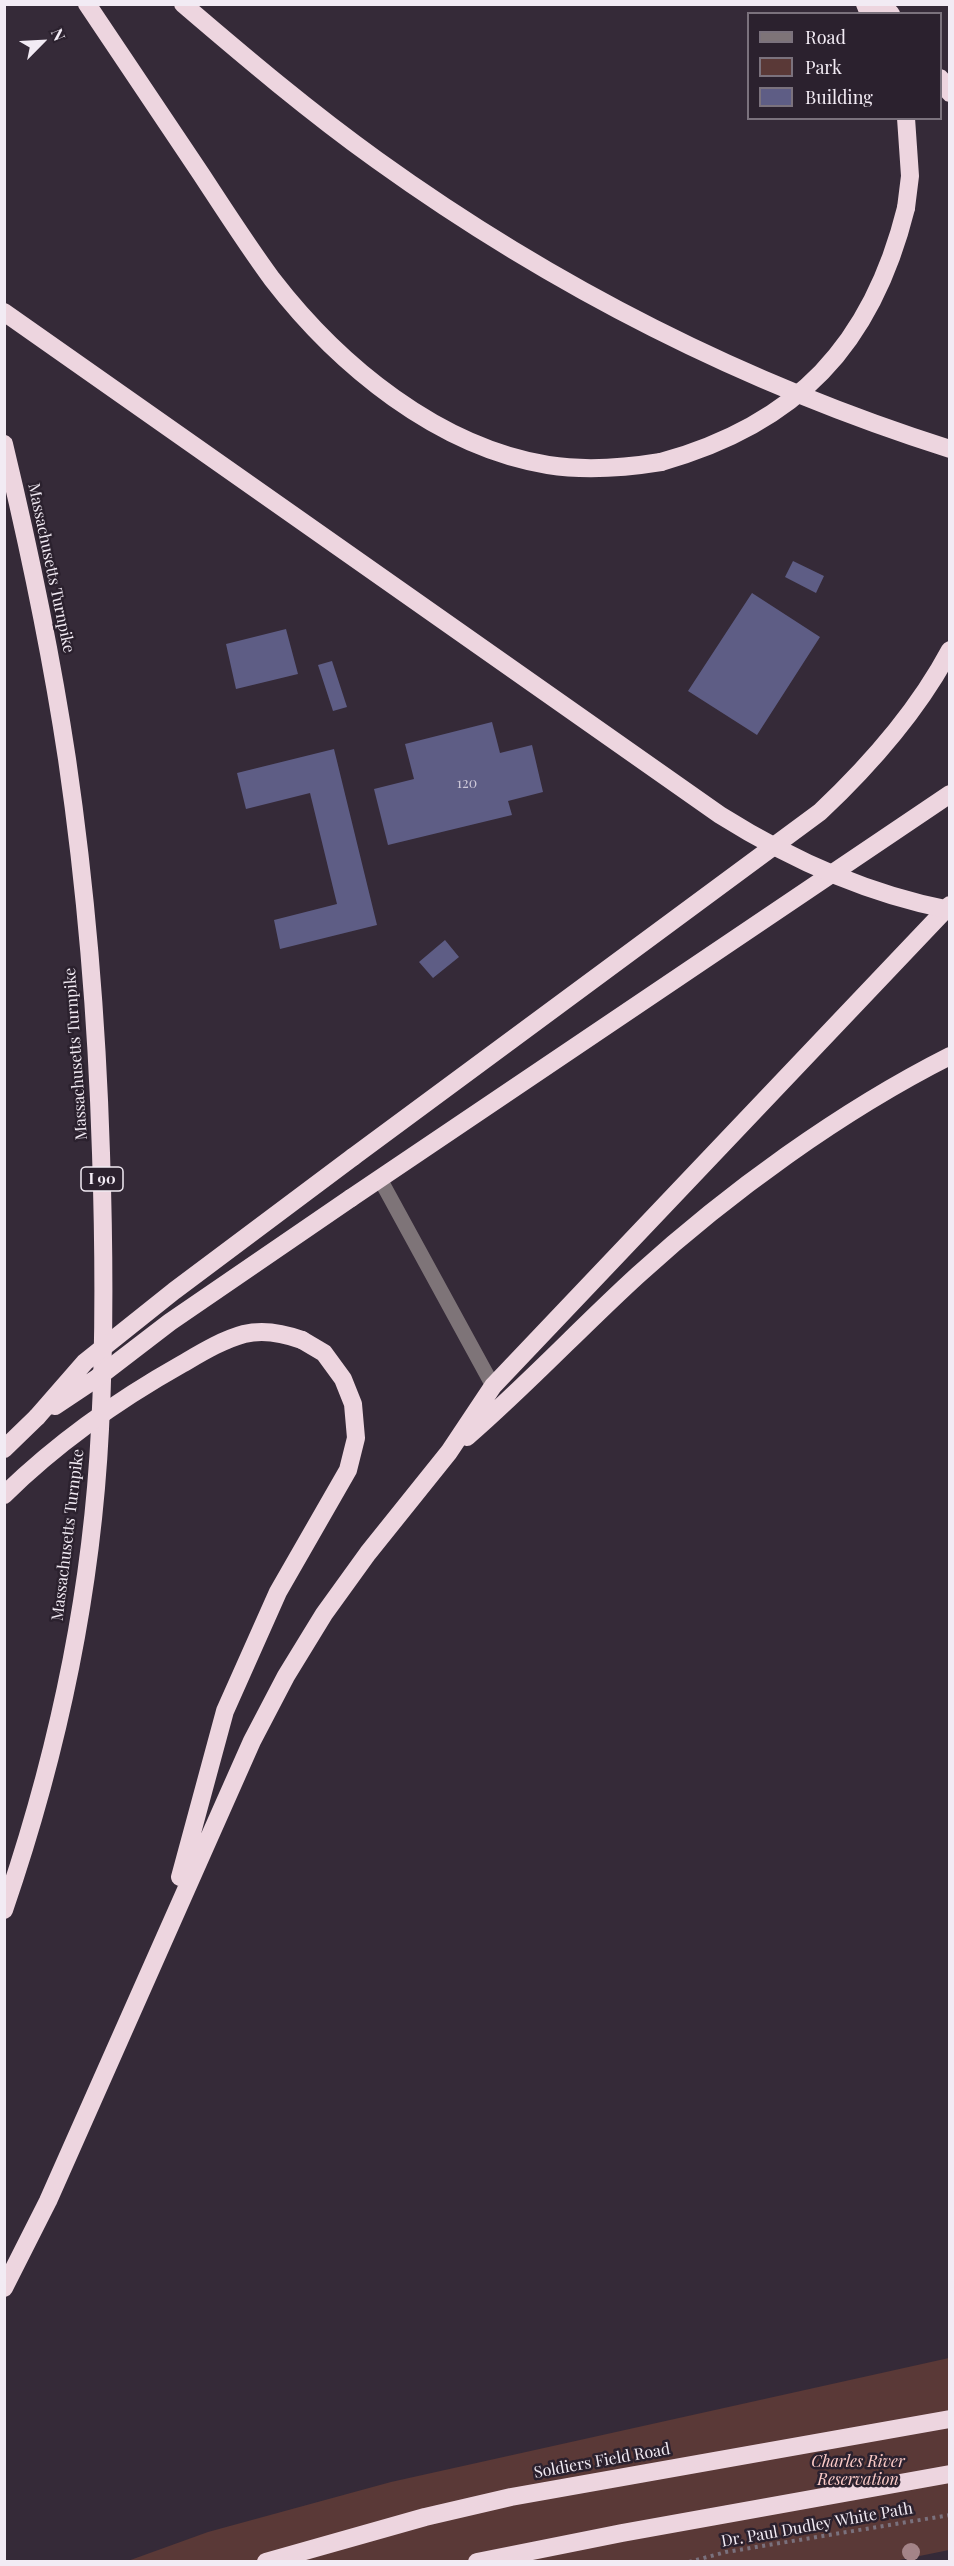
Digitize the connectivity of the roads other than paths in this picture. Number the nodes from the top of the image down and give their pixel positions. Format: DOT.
graph roads {
  1 [pos="87,4"];
  2 [pos="183,4"];
  3 [pos="906,120"];
  4 [pos="4,312"];
  5 [pos="4,444"];
  6 [pos="950,449"];
  7 [pos="950,650"];
  8 [pos="950,794"];
  9 [pos="950,905"];
  10 [pos="950,910"];
  11 [pos="950,1056"];
  12 [pos="380,1179"];
  13 [pos="493,1386"];
  14 [pos="37,1417"];
  15 [pos="4,1449"];
  16 [pos="449,1452"];
  17 [pos="4,1495"];
  18 [pos="4,1910"];
  19 [pos="165,1934"];
  20 [pos="4,2288"];
  21 [pos="950,2419"];
  22 [pos="950,2474"];
  23 [pos="266,2562"];
  24 [pos="477,2562"];
  1 -- 3 [label="highway, bridge"];
  2 -- 6 [label="highway"];
  4 -- 10 [label="highway, bridge"];
  5 -- 18 [label="highway, Massachusetts Turnpike / I 90"];
  7 -- 14 [label="highway, bridge"];
  8 -- 12 [label="highway"];
  9 -- 13 [label="highway"];
  11 -- 16 [label="highway"];
  12 -- 13 [label="lane"];
  12 -- 14 [label="highway, bridge"];
  13 -- 16 [label="highway"];
  14 -- 15 [label="highway"];
  16 -- 19 [label="highway"];
  17 -- 19 [label="highway, bridge"];
  19 -- 20 [label="highway"];
  21 -- 23 [label="highway, Soldiers Field Road"];
  22 -- 24 [label="highway"];
}
